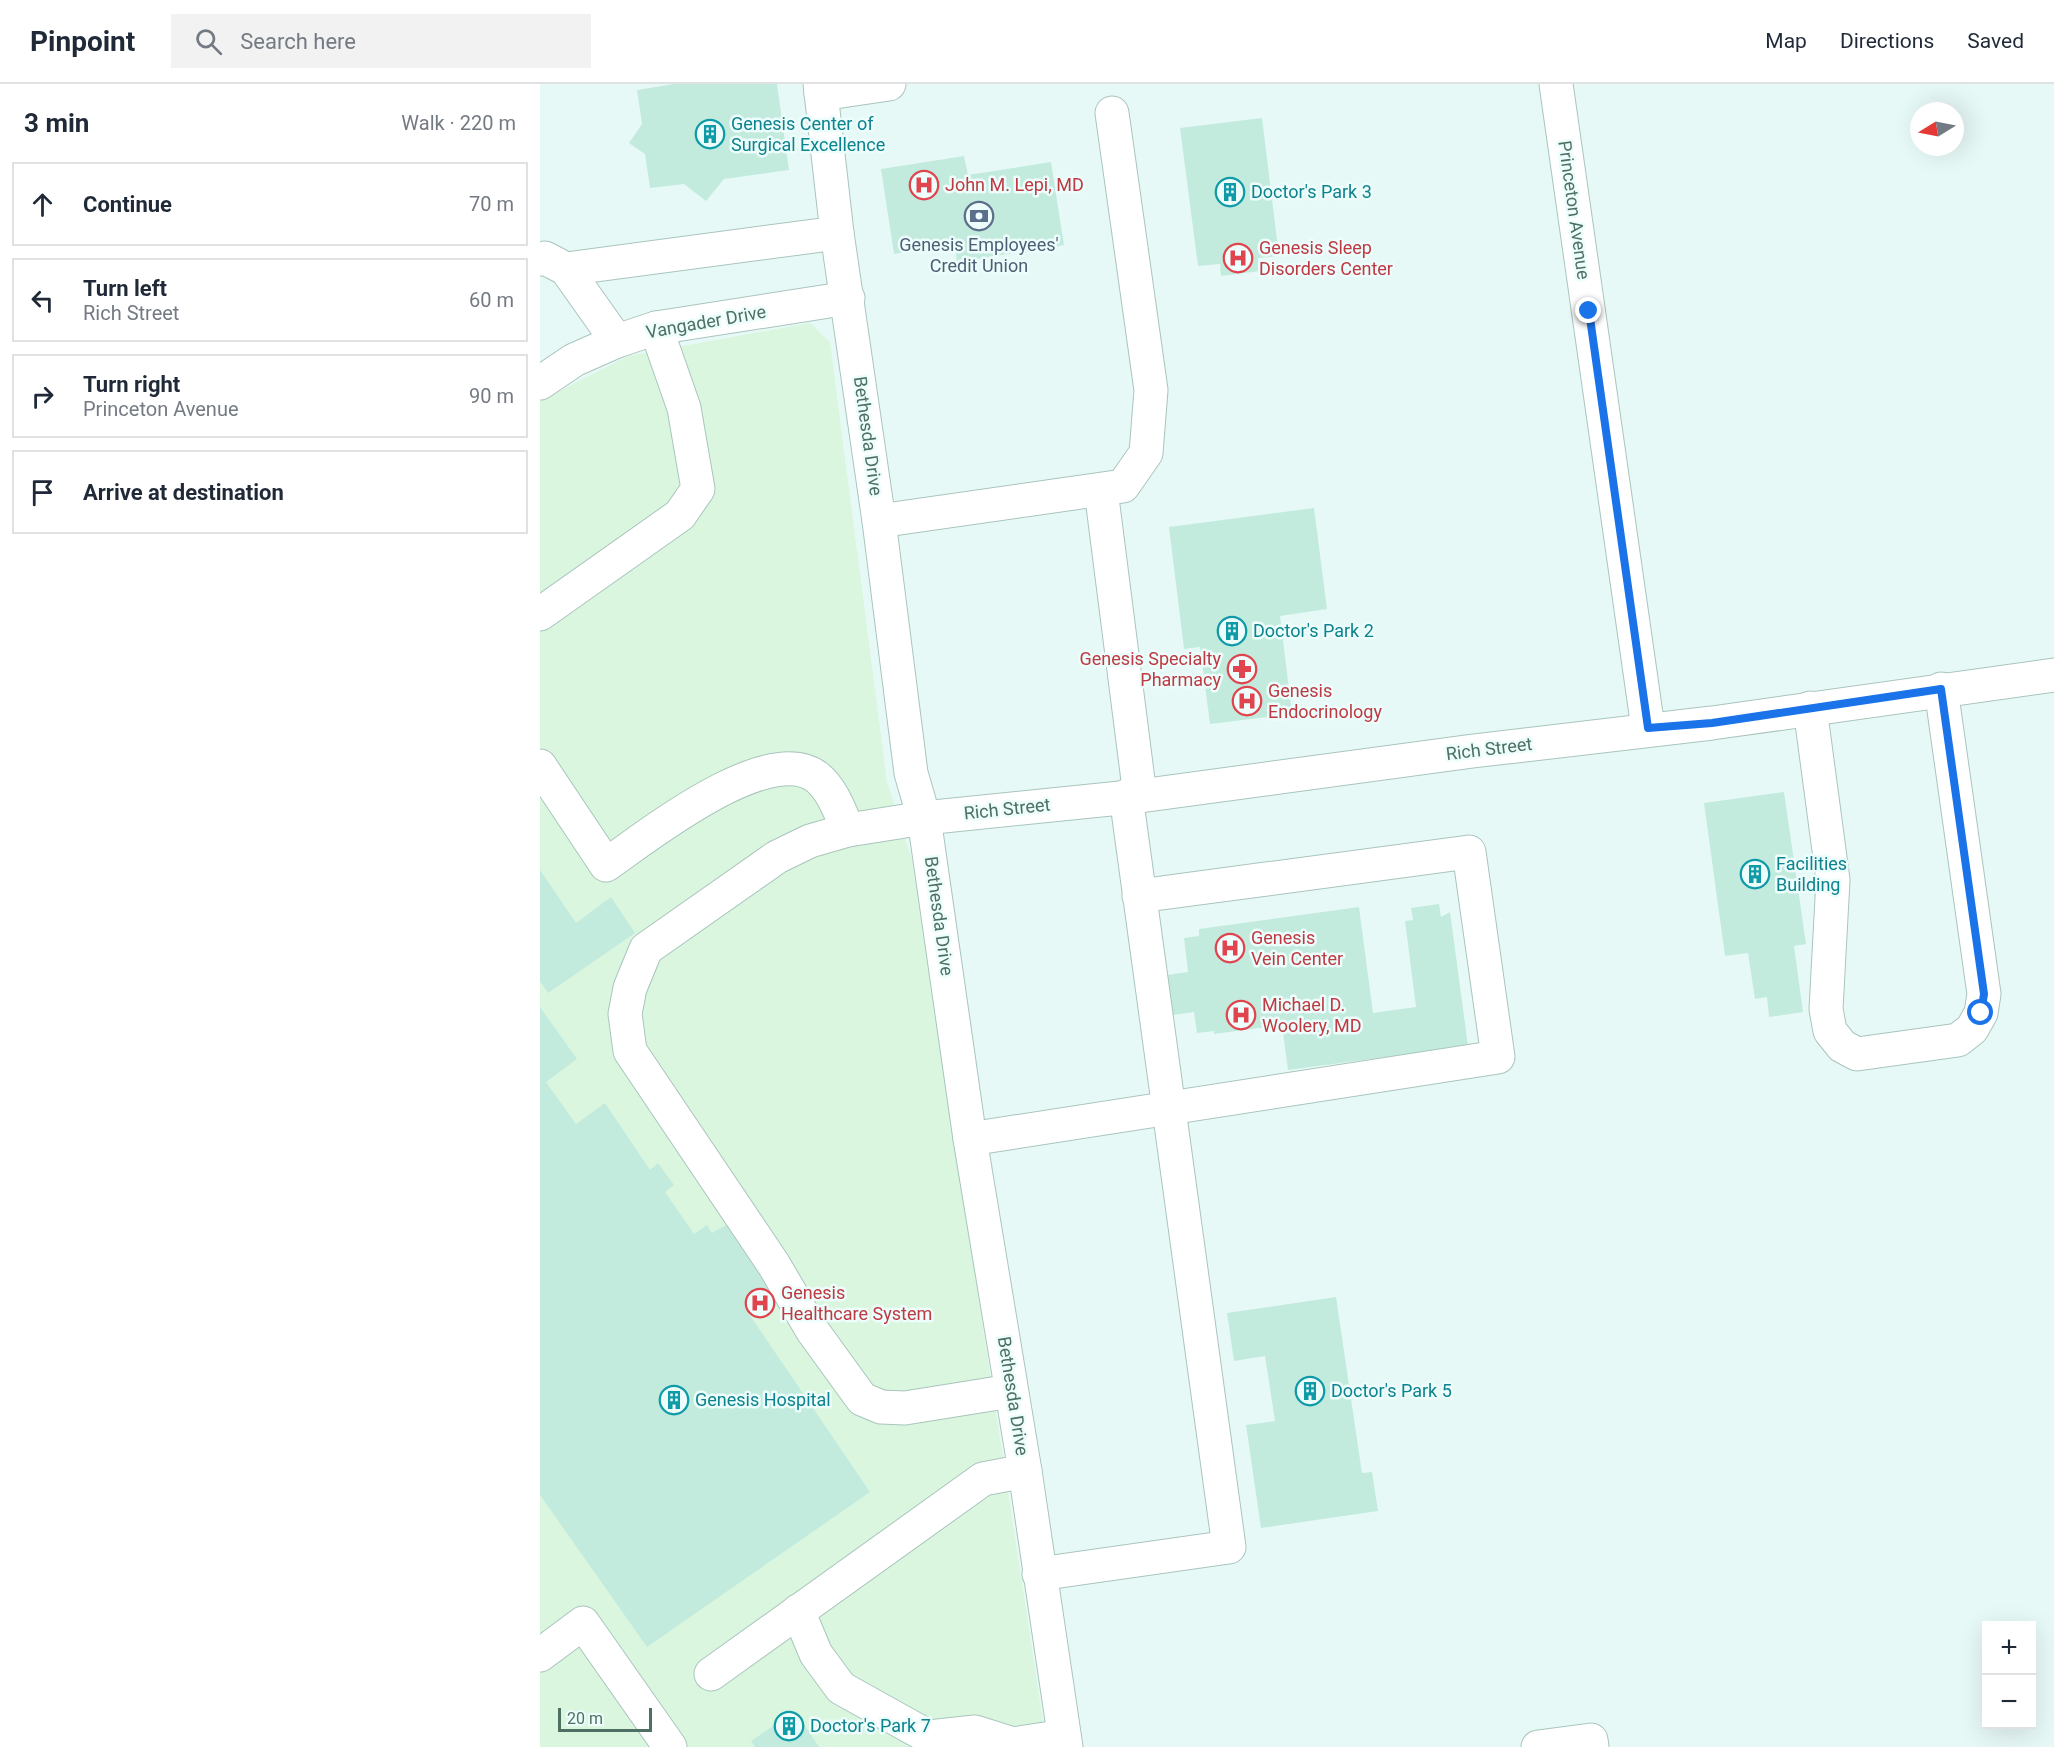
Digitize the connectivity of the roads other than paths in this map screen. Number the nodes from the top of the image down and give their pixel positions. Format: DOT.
graph roads {
  1 [pos="889,84"];
  2 [pos="1556,84"];
  3 [pos="820,89"];
  4 [pos="1112,113"];
  5 [pos="837,232"];
  6 [pos="553,264"];
  7 [pos="848,298"];
  8 [pos="656,328"];
  9 [pos="617,341"];
  10 [pos="540,383"];
  11 [pos="1101,490"];
  12 [pos="879,521"];
  13 [pos="540,614"];
  14 [pos="2054,675"];
  15 [pos="1941,689"];
  16 [pos="1810,708"];
  17 [pos="1648,728"];
  18 [pos="540,766"];
  19 [pos="1133,796"];
  20 [pos="924,818"];
  21 [pos="848,830"];
  22 [pos="1139,896"];
  23 [pos="1168,1109"];
  24 [pos="970,1138"];
  25 [pos="1011,1391"];
  26 [pos="1025,1471"];
  27 [pos="1040,1574"];
  28 [pos="798,1611"];
  29 [pos="540,1655"];
  30 [pos="711,1674"];
  31 [pos="1065,1742"];
  32 [pos="670,1747"];
  33 [pos="1538,1747"];
  34 [pos="1592,1747"];
  1 -- 3 [label="street"];
  2 -- 17 [label="street, Princeton Avenue"];
  3 -- 5 [label="street, Bethesda Drive"];
  4 -- 11 [label="street"];
  5 -- 6 [label="street"];
  5 -- 7 [label="street, Bethesda Drive"];
  6 -- 9 [label="street"];
  7 -- 8 [label="street, Vangader Drive"];
  7 -- 12 [label="street, Bethesda Drive"];
  8 -- 9 [label="street, Vangader Drive"];
  8 -- 13 [label="street"];
  9 -- 10 [label="street, Vangader Drive"];
  11 -- 12 [label="street"];
  11 -- 19 [label="street"];
  12 -- 20 [label="street, Bethesda Drive"];
  14 -- 15 [label="street, Rich Street"];
  15 -- 16 [label="street, Rich Street"];
  15 -- 16 [label="street"];
  16 -- 17 [label="street, Rich Street"];
  17 -- 19 [label="street, Rich Street"];
  18 -- 21 [label="street"];
  19 -- 20 [label="street, Rich Street"];
  19 -- 22 [label="street"];
  20 -- 21 [label="street, Rich Street"];
  20 -- 24 [label="street, Bethesda Drive"];
  21 -- 25 [label="street, Rich Street"];
  22 -- 23 [label="street"];
  22 -- 23 [label="street"];
  23 -- 24 [label="street"];
  23 -- 27 [label="street"];
  24 -- 25 [label="street, Bethesda Drive"];
  25 -- 26 [label="street, Bethesda Drive"];
  26 -- 27 [label="street, Bethesda Drive"];
  26 -- 28 [label="street"];
  27 -- 31 [label="street, Bethesda Drive"];
  28 -- 30 [label="street"];
  28 -- 31 [label="street"];
  29 -- 32 [label="street"];
  33 -- 34 [label="street"];
}
